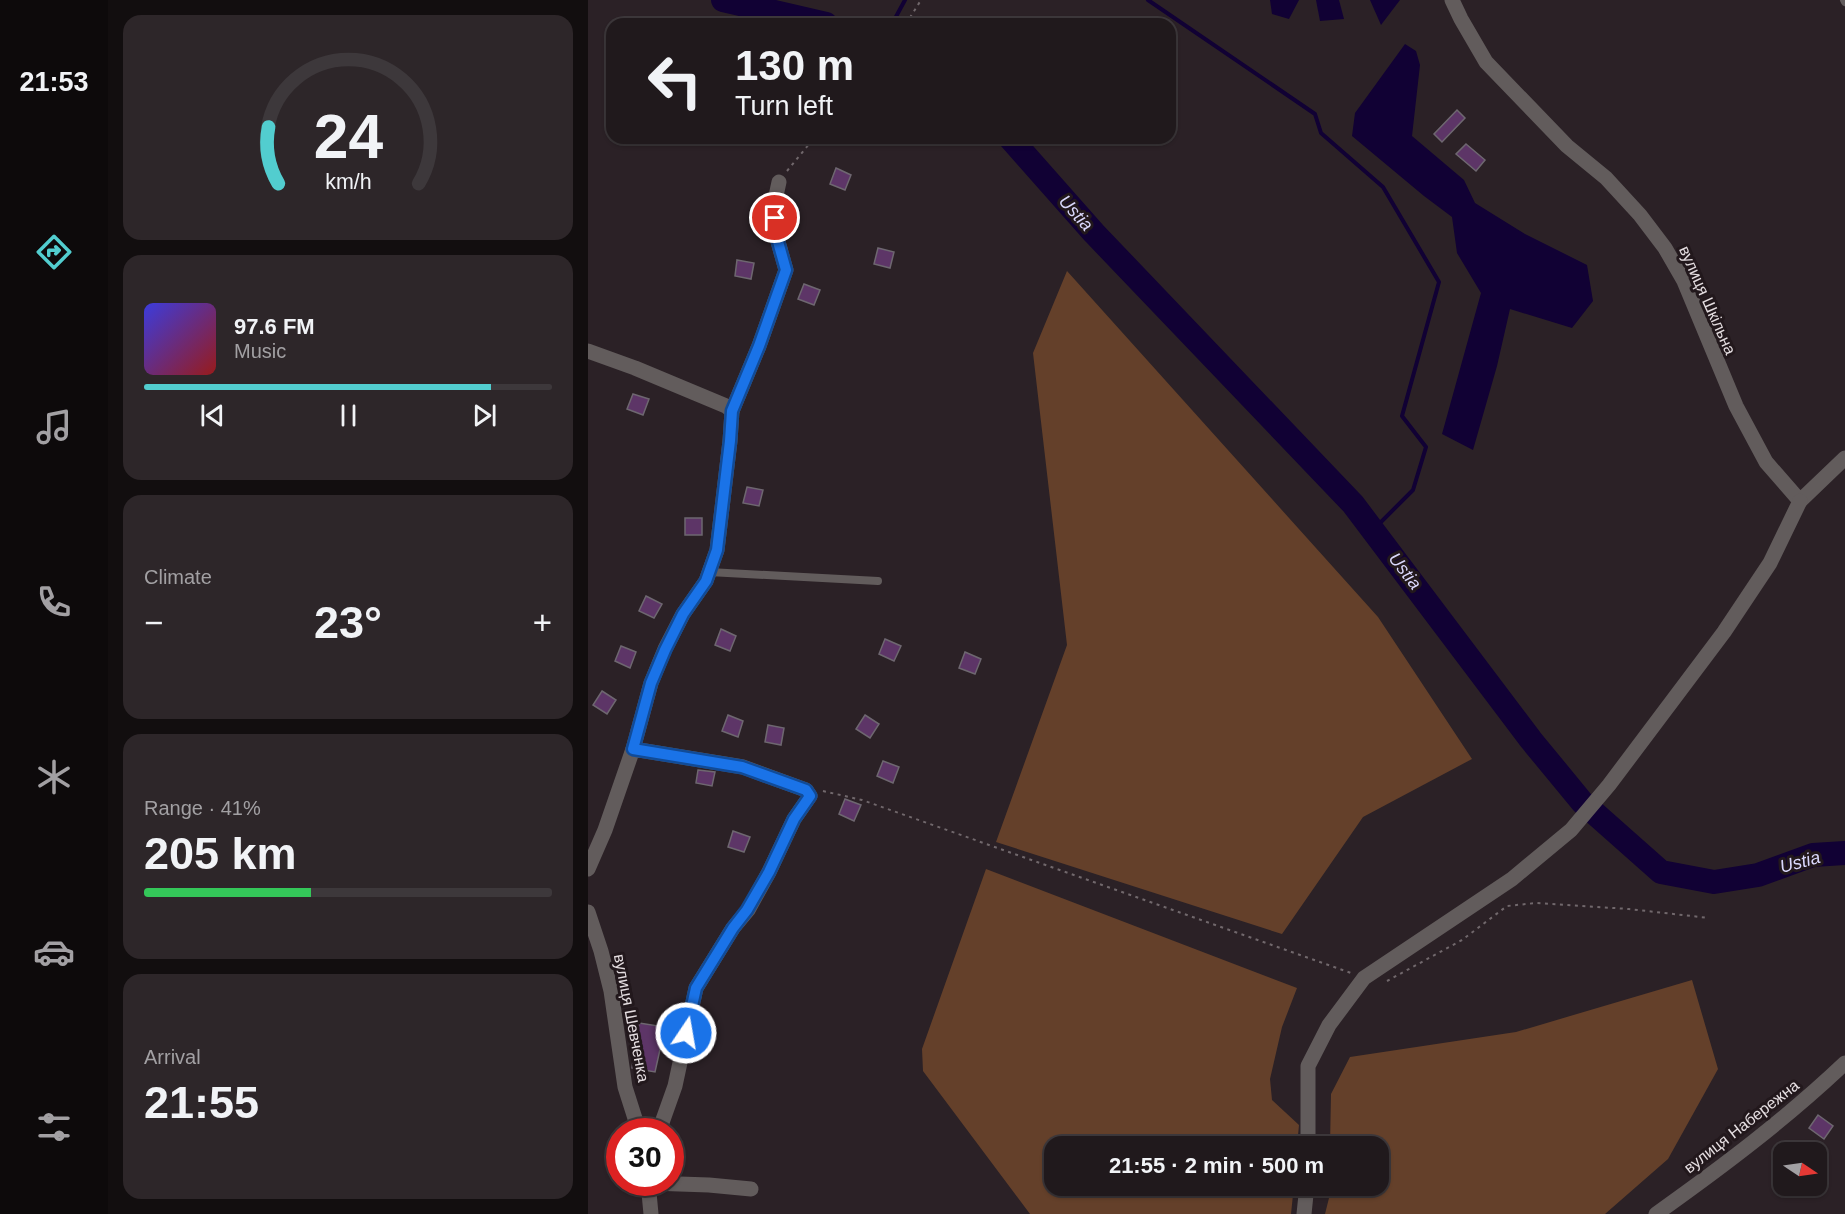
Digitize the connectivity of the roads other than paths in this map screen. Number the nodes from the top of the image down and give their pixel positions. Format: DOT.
graph roads {
  1 [pos="1452,0"];
  2 [pos="779,182"];
  3 [pos="588,351"];
  4 [pos="732,411"];
  5 [pos="1845,458"];
  6 [pos="1800,501"];
  7 [pos="709,572"];
  8 [pos="878,581"];
  9 [pos="633,749"];
  10 [pos="588,868"];
  11 [pos="588,912"];
  12 [pos="1845,1063"];
  13 [pos="635,1118"];
  14 [pos="664,1118"];
  15 [pos="1308,1136"];
  16 [pos="684,1186"];
  17 [pos="751,1189"];
  18 [pos="650,1196"];
  19 [pos="1306,1196"];
  20 [pos="651,1214"];
  21 [pos="1304,1214"];
  22 [pos="1656,1214"];
  1 -- 6 [label="street, вулиця Шкільна"];
  2 -- 4 [label="street"];
  3 -- 4 [label="street"];
  4 -- 7 [label="street"];
  5 -- 6 [label="street"];
  6 -- 15 [label="street"];
  7 -- 8 [label="lane"];
  7 -- 9 [label="street"];
  9 -- 10 [label="street"];
  9 -- 14 [label="street"];
  11 -- 13 [label="street, вулиця Шевченка"];
  12 -- 22 [label="street, вулиця Набережна"];
  16 -- 17 [label="street"];
  18 -- 20 [label="street"];
  19 -- 21 [label="street"];
}
